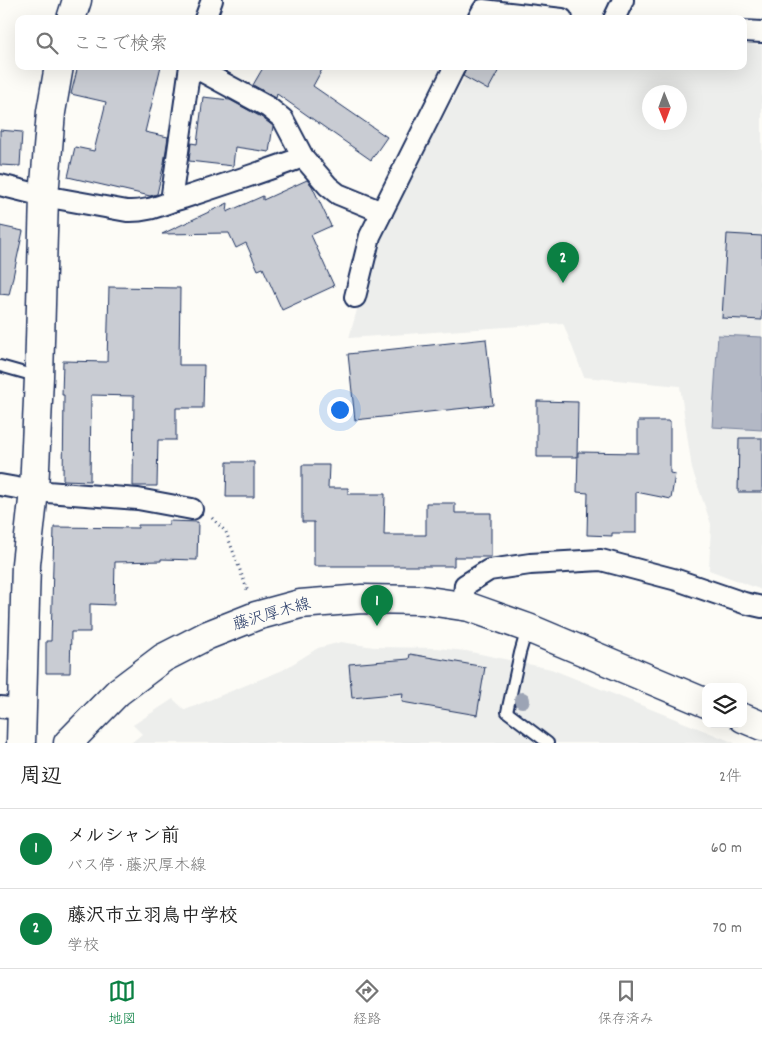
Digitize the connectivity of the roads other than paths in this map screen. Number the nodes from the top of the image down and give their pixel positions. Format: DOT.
graph roads {
  1 [pos="77,0"];
  2 [pos="212,0"];
  3 [pos="623,0"];
  4 [pos="72,15"];
  5 [pos="207,15"];
  6 [pos="480,15"];
  7 [pos="526,15"];
  8 [pos="616,15"];
  9 [pos="747,31"];
  10 [pos="762,32"];
  11 [pos="58,70"];
  12 [pos="190,70"];
  13 [pos="199,70"];
  14 [pos="453,70"];
  15 [pos="303,158"];
  16 [pos="0,185"];
  17 [pos="44,196"];
  18 [pos="171,201"];
  19 [pos="382,212"];
  20 [pos="355,297"];
  21 [pos="0,366"];
  22 [pos="40,377"];
  23 [pos="0,485"];
  24 [pos="34,491"];
  25 [pos="192,509"];
  26 [pos="463,605"];
  27 [pos="762,607"];
  28 [pos="528,628"];
  29 [pos="702,701"];
  30 [pos="11,708"];
  31 [pos="747,720"];
  32 [pos="762,726"];
  33 [pos="21,743"];
  34 [pos="68,743"];
  35 [pos="548,743"];
  1 -- 4 [label="main road"];
  2 -- 5 [label="street"];
  3 -- 8 [label="street"];
  6 -- 7 [label="street"];
  9 -- 10 [label="street"];
  11 -- 17 [label="main road"];
  12 -- 18 [label="street"];
  13 -- 15 [label="street"];
  14 -- 19 [label="street"];
  15 -- 18 [label="street"];
  15 -- 19 [label="street"];
  16 -- 17 [label="street"];
  17 -- 18 [label="street"];
  17 -- 22 [label="main road"];
  19 -- 20 [label="street"];
  21 -- 22 [label="lane"];
  22 -- 24 [label="main road"];
  23 -- 24 [label="street"];
  24 -- 25 [label="street"];
  24 -- 30 [label="main road"];
  26 -- 27 [label="street"];
  26 -- 28 [label="main road, 藤沢厚木線"];
  26 -- 34 [label="main road, 藤沢厚木線"];
  28 -- 29 [label="main road, 藤沢厚木線"];
  28 -- 35 [label="lane"];
  30 -- 33 [label="main road"];
  31 -- 32 [label="main road"];
}
